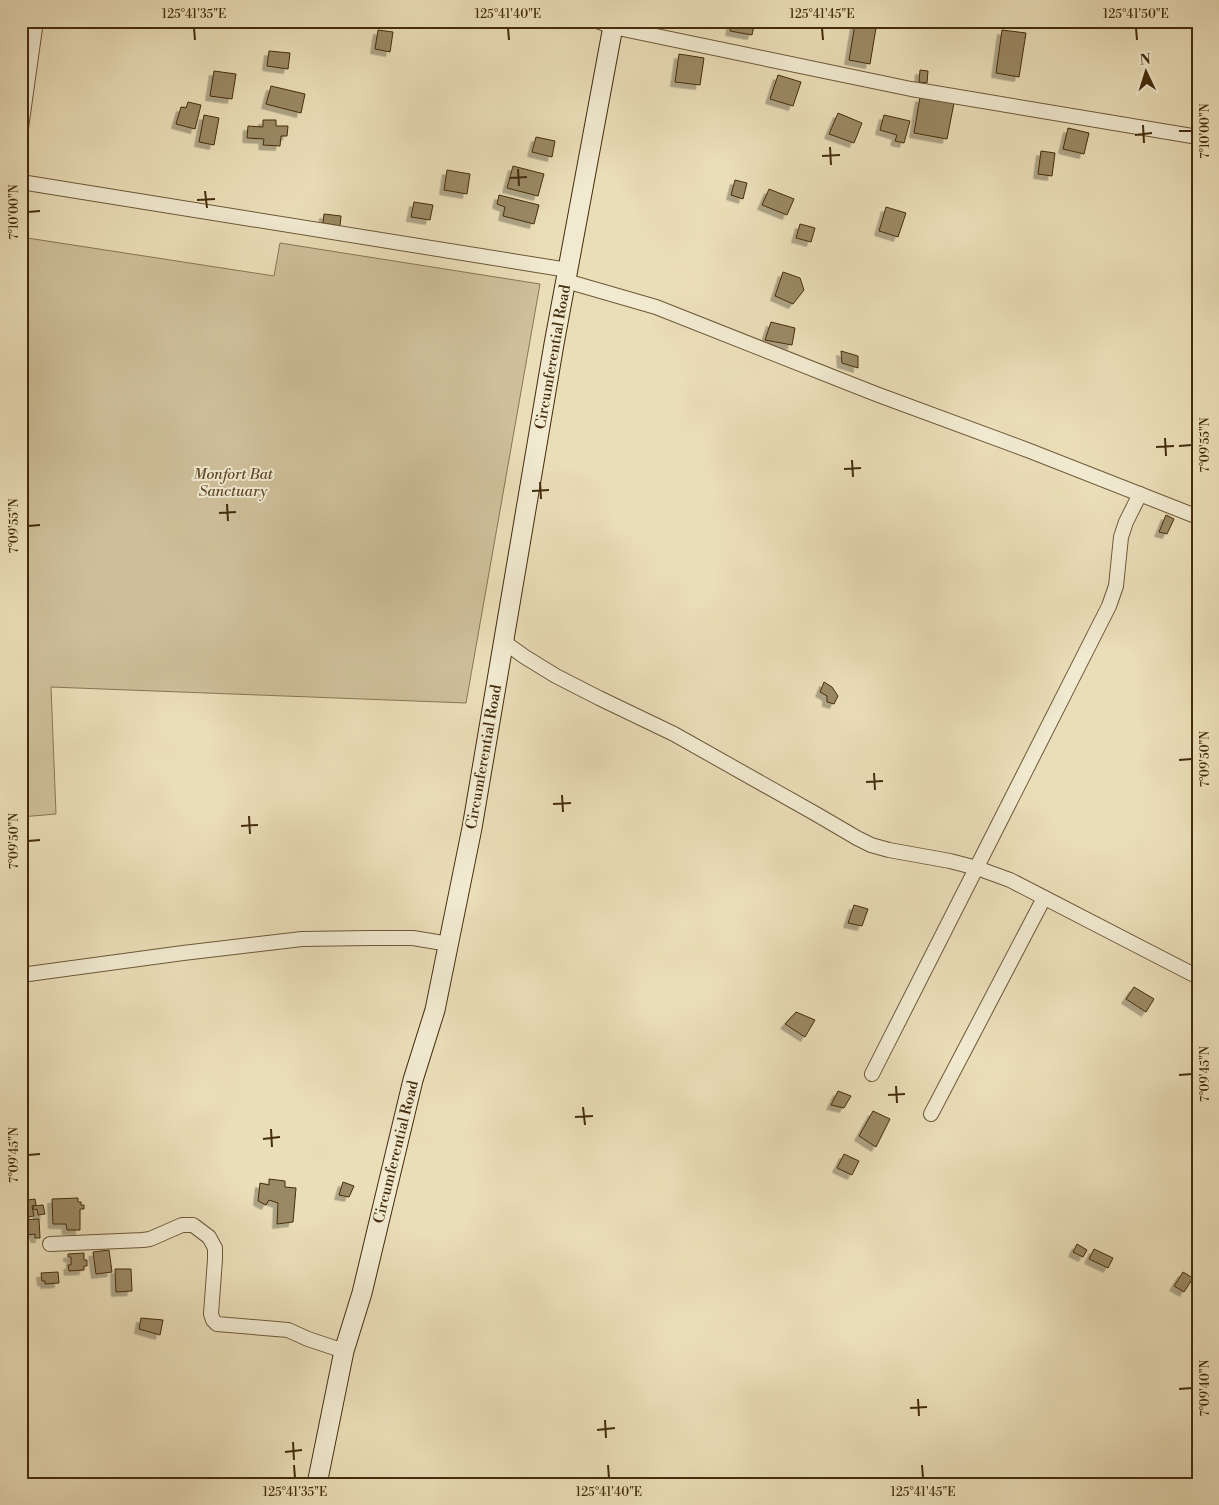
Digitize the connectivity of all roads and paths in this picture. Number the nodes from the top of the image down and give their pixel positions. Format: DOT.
graph roads {
  1 [pos="36,21"];
  2 [pos="608,23"];
  3 [pos="21,128"];
  4 [pos="1198,137"];
  5 [pos="21,182"];
  6 [pos="567,276"];
  7 [pos="1140,494"];
  8 [pos="1198,517"];
  9 [pos="504,642"];
  10 [pos="977,868"];
  11 [pos="1044,898"];
  12 [pos="449,944"];
  13 [pos="21,975"];
  14 [pos="1198,977"];
  15 [pos="872,1074"];
  16 [pos="931,1114"];
  17 [pos="50,1244"];
  18 [pos="344,1351"];
  19 [pos="317,1484"];
  1 -- 3 [label="street"];
  2 -- 4 [label="street"];
  2 -- 6 [label="main road, Circumferential Road"];
  5 -- 6 [label="street"];
  6 -- 7 [label="street"];
  6 -- 9 [label="main road, Circumferential Road"];
  7 -- 8 [label="street"];
  7 -- 10 [label="street"];
  9 -- 10 [label="street"];
  9 -- 12 [label="main road, Circumferential Road"];
  10 -- 11 [label="street"];
  10 -- 15 [label="street"];
  11 -- 14 [label="street"];
  11 -- 16 [label="street"];
  12 -- 13 [label="street"];
  12 -- 18 [label="main road, Circumferential Road"];
  17 -- 18 [label="street"];
  18 -- 19 [label="main road, Circumferential Road"];
}
